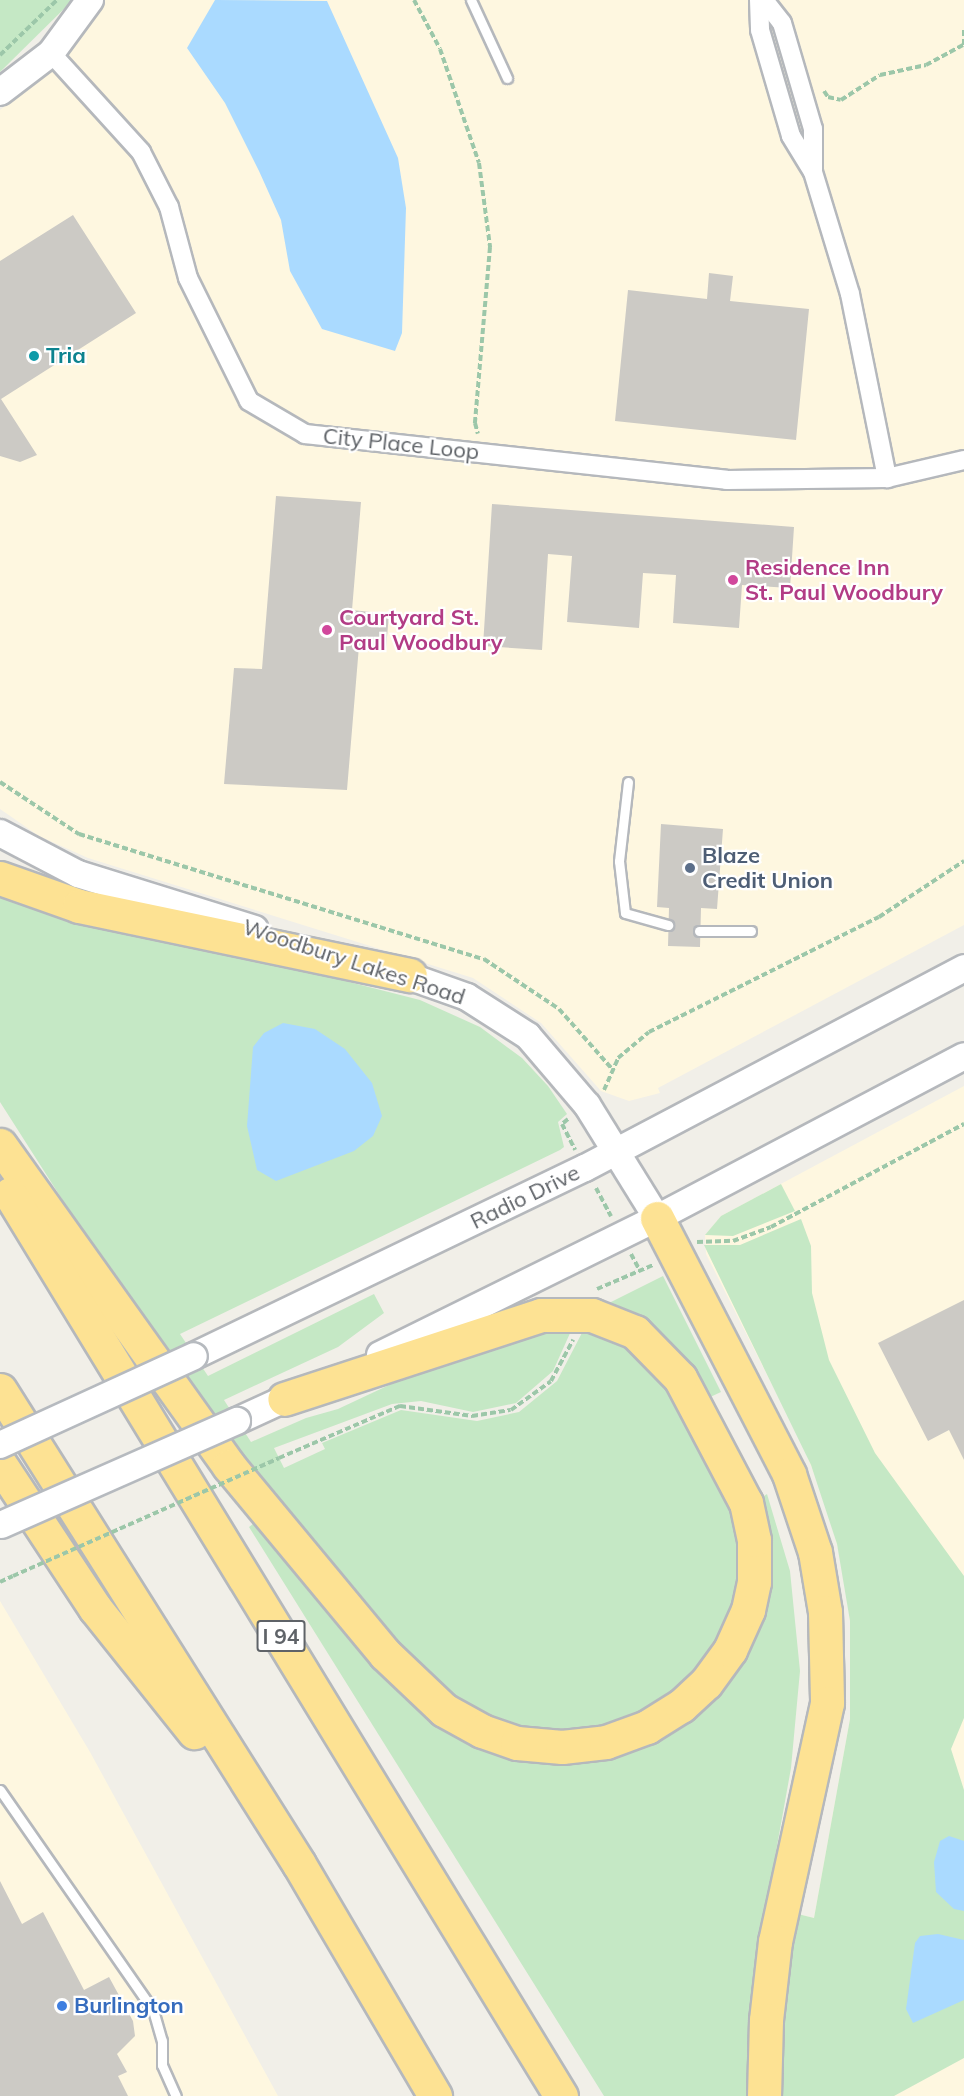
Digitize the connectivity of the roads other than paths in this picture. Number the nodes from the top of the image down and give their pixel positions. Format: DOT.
graph roads {
  1 [pos="90,0"];
  2 [pos="471,0"];
  3 [pos="759,0"];
  4 [pos="764,0"];
  5 [pos="51,53"];
  6 [pos="507,78"];
  7 [pos="0,92"];
  8 [pos="813,172"];
  9 [pos="964,460"];
  10 [pos="887,478"];
  11 [pos="628,782"];
  12 [pos="0,833"];
  13 [pos="0,878"];
  14 [pos="668,925"];
  15 [pos="699,931"];
  16 [pos="751,931"];
  17 [pos="964,968"];
  18 [pos="410,975"];
  19 [pos="964,1056"];
  20 [pos="0,1145"];
  21 [pos="616,1152"];
  22 [pos="0,1177"];
  23 [pos="657,1218"];
  24 [pos="0,1390"];
  25 [pos="284,1399"];
  26 [pos="0,1445"];
  27 [pos="0,1464"];
  28 [pos="1,1525"];
  29 [pos="0,1790"];
  30 [pos="299,1864"];
  31 [pos="176,2096"];
  32 [pos="435,2096"];
  33 [pos="561,2096"];
  34 [pos="764,2096"];
  1 -- 5 [label="main road"];
  2 -- 6 [label="lane"];
  3 -- 8 [label="street"];
  4 -- 8 [label="street"];
  5 -- 7 [label="main road"];
  5 -- 10 [label="street, City Place Loop"];
  8 -- 10 [label="street"];
  9 -- 10 [label="street, City Place Loop"];
  11 -- 14 [label="lane"];
  12 -- 18 [label="main road, Woodbury Lakes Road"];
  13 -- 18 [label="highway"];
  15 -- 16 [label="lane"];
  17 -- 21 [label="main road, Radio Drive"];
  18 -- 21 [label="main road, Woodbury Lakes Road"];
  19 -- 23 [label="main road"];
  20 -- 25 [label="highway"];
  21 -- 23 [label="main road, Woodbury Lakes Road"];
  21 -- 26 [label="main road, Radio Drive, bridge"];
  22 -- 33 [label="highway, I 94"];
  23 -- 25 [label="main road"];
  23 -- 34 [label="highway"];
  24 -- 30 [label="highway"];
  25 -- 28 [label="main road, bridge"];
  27 -- 30 [label="highway"];
  29 -- 31 [label="lane"];
  30 -- 32 [label="highway"];
}
